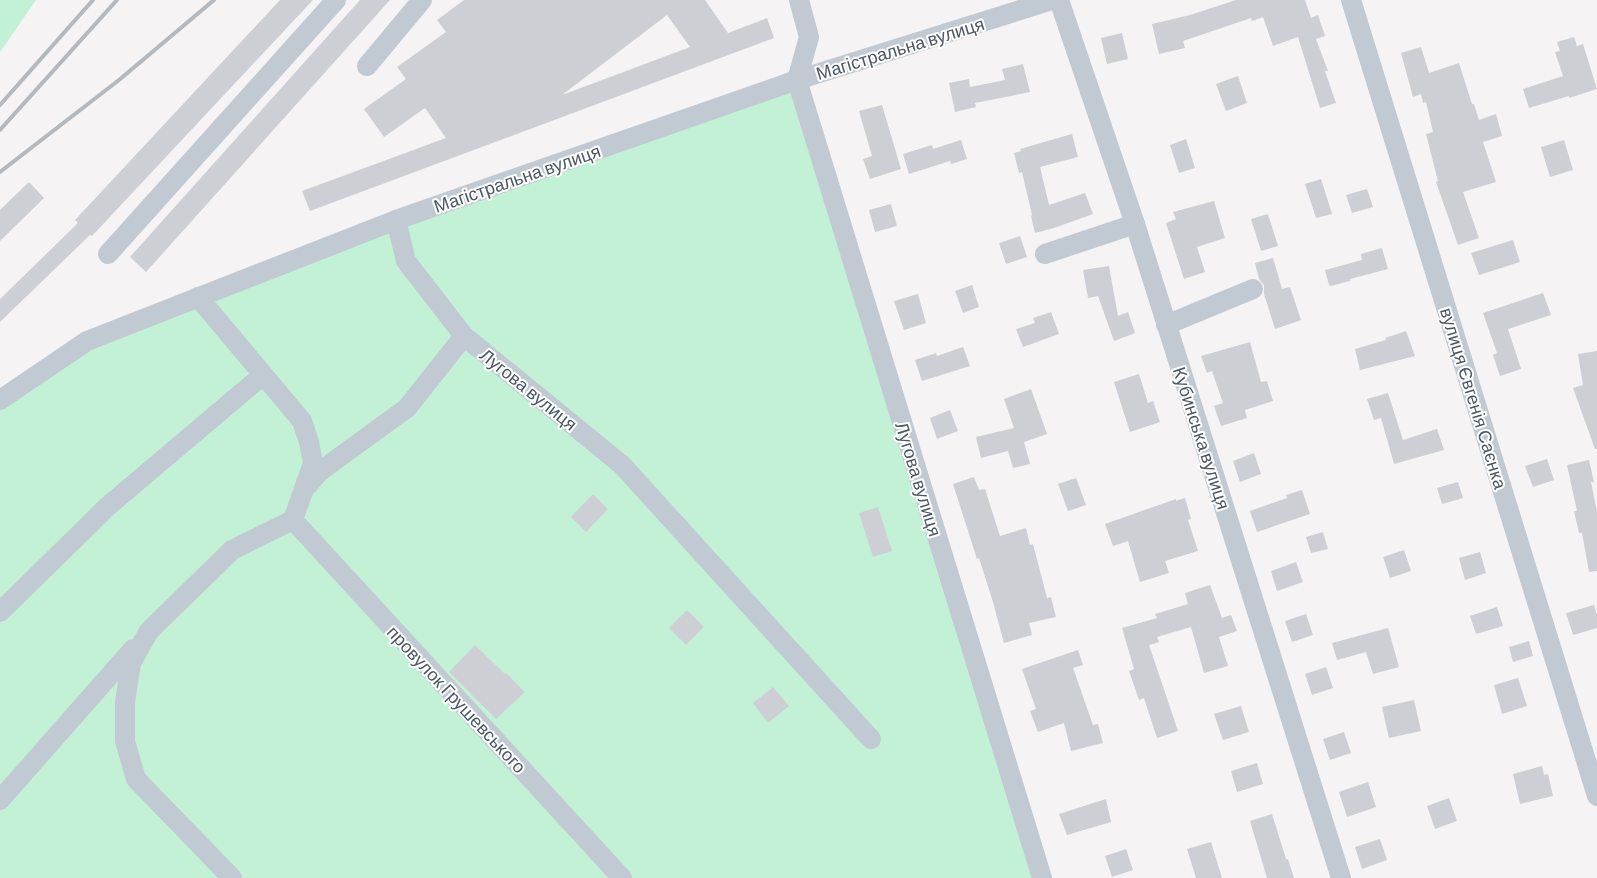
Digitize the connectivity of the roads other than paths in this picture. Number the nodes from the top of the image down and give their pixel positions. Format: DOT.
graph roads {
  1 [pos="336,0"];
  2 [pos="422,0"];
  3 [pos="799,0"];
  4 [pos="1052,0"];
  5 [pos="1059,0"];
  6 [pos="1351,0"];
  7 [pos="367,66"];
  8 [pos="797,80"];
  9 [pos="396,220"];
  10 [pos="1135,224"];
  11 [pos="108,254"];
  12 [pos="1045,254"];
  13 [pos="1253,289"];
  14 [pos="198,297"];
  15 [pos="1166,325"];
  16 [pos="464,336"];
  17 [pos="263,375"];
  18 [pos="0,400"];
  19 [pos="305,490"];
  20 [pos="293,520"];
  21 [pos="0,612"];
  22 [pos="148,631"];
  23 [pos="871,739"];
  24 [pos="1597,796"];
  25 [pos="0,800"];
  26 [pos="232,878"];
  27 [pos="622,878"];
  28 [pos="1042,878"];
  29 [pos="1341,878"];
  1 -- 11 [label="street"];
  2 -- 7 [label="street"];
  3 -- 8 [label="street"];
  4 -- 8 [label="street, Магістральна вулиця"];
  5 -- 10 [label="street, Кубинська вулиця"];
  6 -- 24 [label="street, вулиця Євгенія Саєнка"];
  8 -- 9 [label="street, Магістральна вулиця"];
  8 -- 28 [label="street, Лугова вулиця"];
  9 -- 14 [label="street, Магістральна вулиця"];
  9 -- 16 [label="street, Лугова вулиця"];
  10 -- 12 [label="street"];
  10 -- 15 [label="street, Кубинська вулиця"];
  13 -- 15 [label="street"];
  14 -- 17 [label="street"];
  14 -- 18 [label="street, Магістральна вулиця"];
  15 -- 29 [label="street, Кубинська вулиця"];
  16 -- 19 [label="street"];
  16 -- 23 [label="street, Лугова вулиця"];
  17 -- 19 [label="street"];
  17 -- 21 [label="street"];
  19 -- 20 [label="street"];
  20 -- 22 [label="street"];
  20 -- 27 [label="street, провулок Грушевського"];
  22 -- 25 [label="street"];
  22 -- 26 [label="street"];
}
